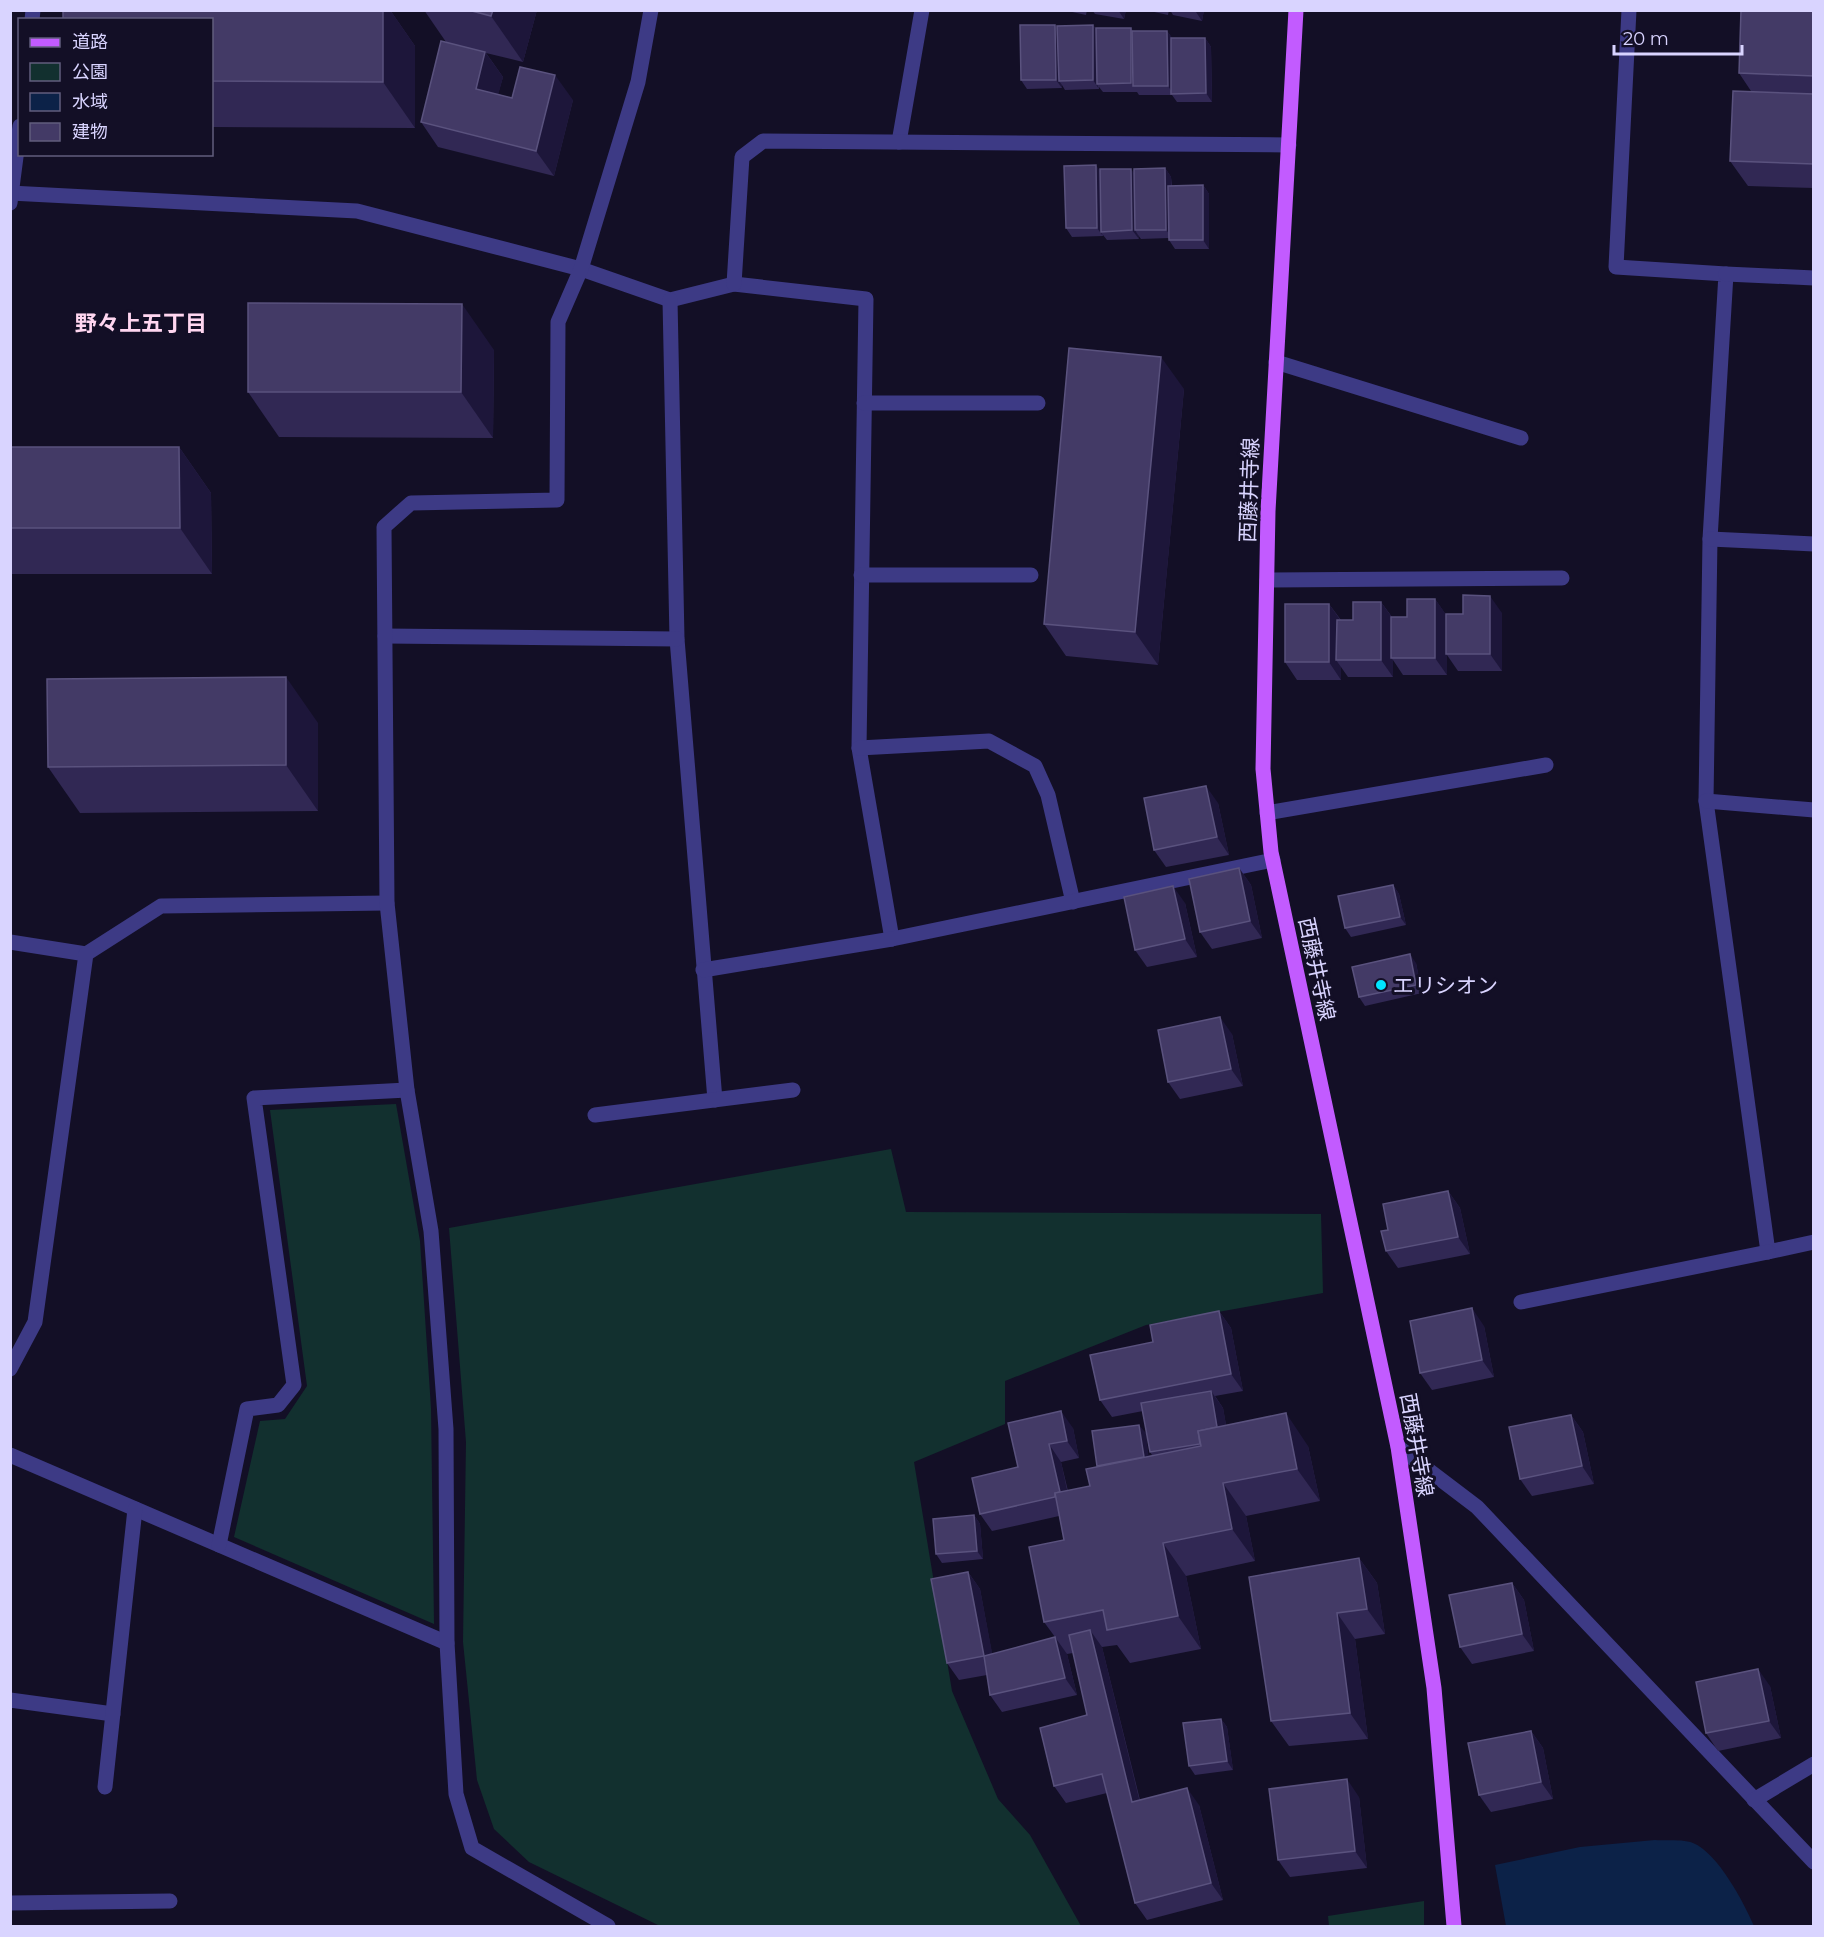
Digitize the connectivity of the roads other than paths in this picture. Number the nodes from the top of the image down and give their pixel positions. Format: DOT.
graph roads {
  1 [pos="651,10"];
  2 [pos="922,10"];
  3 [pos="1296,10"];
  4 [pos="1629,10"];
  5 [pos="18,142"];
  6 [pos="899,142"];
  7 [pos="1288,145"];
  8 [pos="11,197"];
  9 [pos="581,270"];
  10 [pos="1726,274"];
  11 [pos="1814,278"];
  12 [pos="734,284"];
  13 [pos="670,300"];
  14 [pos="1276,362"];
  15 [pos="864,403"];
  16 [pos="1038,403"];
  17 [pos="1521,438"];
  18 [pos="1710,539"];
  19 [pos="1814,544"];
  20 [pos="861,575"];
  21 [pos="1031,576"];
  22 [pos="1562,578"];
  23 [pos="1267,580"];
  24 [pos="385,636"];
  25 [pos="677,639"];
  26 [pos="859,748"];
  27 [pos="1546,765"];
  28 [pos="1706,801"];
  29 [pos="1814,810"];
  30 [pos="1268,813"];
  31 [pos="1273,860"];
  32 [pos="1073,902"];
  33 [pos="387,903"];
  34 [pos="892,939"];
  35 [pos="10,942"];
  36 [pos="86,954"];
  37 [pos="703,970"];
  38 [pos="407,1090"];
  39 [pos="793,1090"];
  40 [pos="715,1100"];
  41 [pos="595,1114"];
  42 [pos="1814,1242"];
  43 [pos="1768,1252"];
  44 [pos="1521,1302"];
  45 [pos="10,1369"];
  46 [pos="1398,1447"];
  47 [pos="10,1455"];
  48 [pos="135,1509"];
  49 [pos="219,1545"];
  50 [pos="447,1643"];
  51 [pos="10,1700"];
  52 [pos="113,1714"];
  53 [pos="1814,1764"];
  54 [pos="105,1787"];
  55 [pos="1754,1800"];
  56 [pos="1814,1862"];
  57 [pos="171,1901"];
  58 [pos="10,1903"];
  59 [pos="608,1926"];
  60 [pos="1454,1926"];
  1 -- 9 [label="street"];
  2 -- 6 [label="street"];
  3 -- 7 [label="main road, 西藤井寺線"];
  4 -- 10 [label="street"];
  5 -- 8 [label="street"];
  6 -- 7 [label="street"];
  6 -- 12 [label="street"];
  7 -- 14 [label="main road, 西藤井寺線"];
  8 -- 9 [label="street"];
  9 -- 13 [label="street"];
  9 -- 24 [label="street"];
  10 -- 11 [label="street"];
  10 -- 18 [label="street"];
  12 -- 13 [label="street"];
  12 -- 15 [label="street"];
  13 -- 25 [label="street"];
  14 -- 17 [label="street"];
  14 -- 23 [label="main road, 西藤井寺線"];
  15 -- 16 [label="street"];
  15 -- 20 [label="street"];
  18 -- 19 [label="street"];
  18 -- 28 [label="street"];
  20 -- 21 [label="street"];
  20 -- 26 [label="street"];
  22 -- 23 [label="street"];
  23 -- 30 [label="main road, 西藤井寺線"];
  24 -- 25 [label="street"];
  24 -- 33 [label="street"];
  25 -- 37 [label="street"];
  26 -- 32 [label="street"];
  26 -- 34 [label="street"];
  27 -- 30 [label="street"];
  28 -- 29 [label="street"];
  28 -- 43 [label="street"];
  30 -- 31 [label="main road, 西藤井寺線"];
  31 -- 32 [label="street"];
  31 -- 46 [label="main road, 西藤井寺線"];
  32 -- 34 [label="street"];
  33 -- 36 [label="street"];
  33 -- 38 [label="street"];
  34 -- 37 [label="street"];
  35 -- 36 [label="street"];
  36 -- 45 [label="street"];
  37 -- 40 [label="street"];
  38 -- 49 [label="street"];
  38 -- 50 [label="street"];
  39 -- 40 [label="street"];
  40 -- 41 [label="street"];
  42 -- 43 [label="street"];
  43 -- 44 [label="street"];
  46 -- 55 [label="street"];
  46 -- 60 [label="main road, 西藤井寺線"];
  47 -- 48 [label="street"];
  48 -- 49 [label="street"];
  48 -- 52 [label="street"];
  49 -- 50 [label="street"];
  50 -- 59 [label="street"];
  51 -- 52 [label="street"];
  52 -- 54 [label="street"];
  53 -- 55 [label="street"];
  55 -- 56 [label="street"];
  57 -- 58 [label="street"];
}
